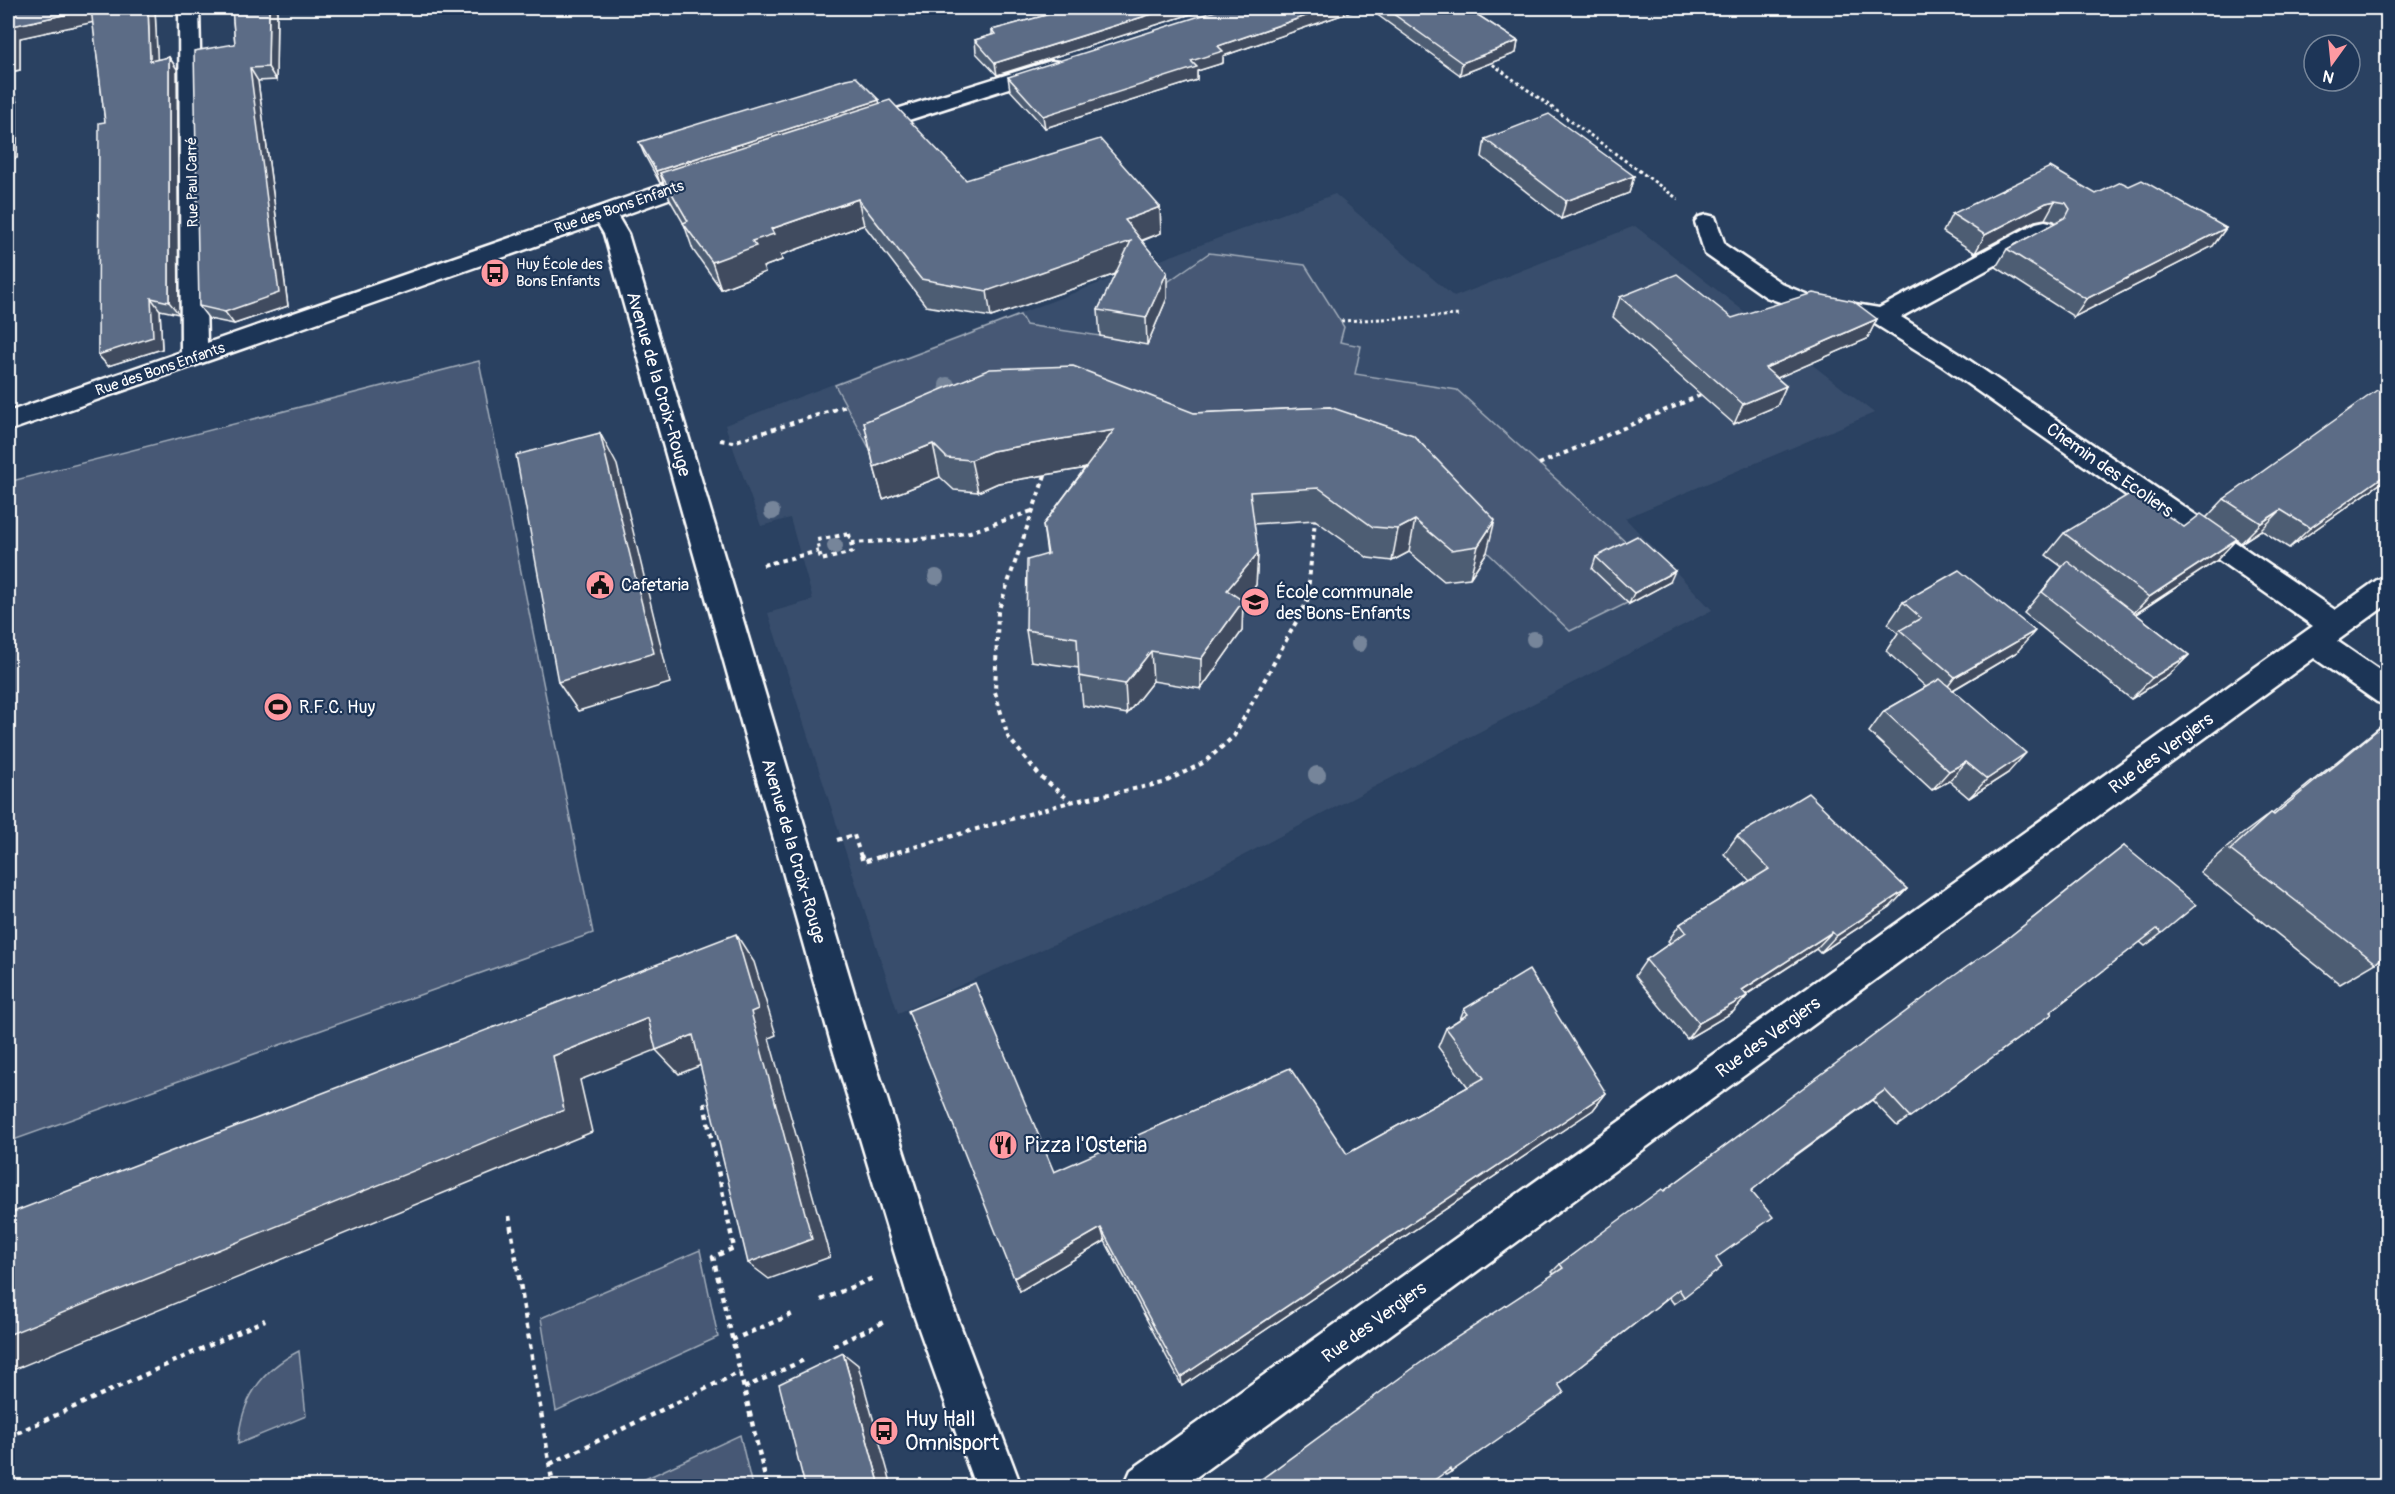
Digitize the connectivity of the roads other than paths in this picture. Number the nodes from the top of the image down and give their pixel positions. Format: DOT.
graph roads {
  1 [pos="189,8"];
  2 [pos="1075,59"];
  3 [pos="836,136"];
  4 [pos="734,169"];
  5 [pos="603,212"];
  6 [pos="1707,222"];
  7 [pos="2046,228"];
  8 [pos="1882,317"];
  9 [pos="194,357"];
  10 [pos="8,422"];
  11 [pos="2388,588"];
  12 [pos="2325,634"];
  13 [pos="2388,693"];
  14 [pos="998,1486"];
  15 [pos="1147,1486"];
  1 -- 9 [label="street, Rue Paul Carré"];
  2 -- 3 [label="street"];
  4 -- 5 [label="street, Rue des Bons Enfants"];
  5 -- 9 [label="street, Rue des Bons Enfants"];
  5 -- 14 [label="street, Avenue de la Croix-Rouge"];
  6 -- 8 [label="street, Chemin des Ecoliers"];
  7 -- 8 [label="street"];
  8 -- 12 [label="street, Chemin des Ecoliers"];
  9 -- 10 [label="street, Rue des Bons Enfants"];
  11 -- 12 [label="street, Rue des Vergiers"];
  12 -- 13 [label="street, Chemin des Ecoliers"];
  12 -- 15 [label="street, Rue des Vergiers"];
}
